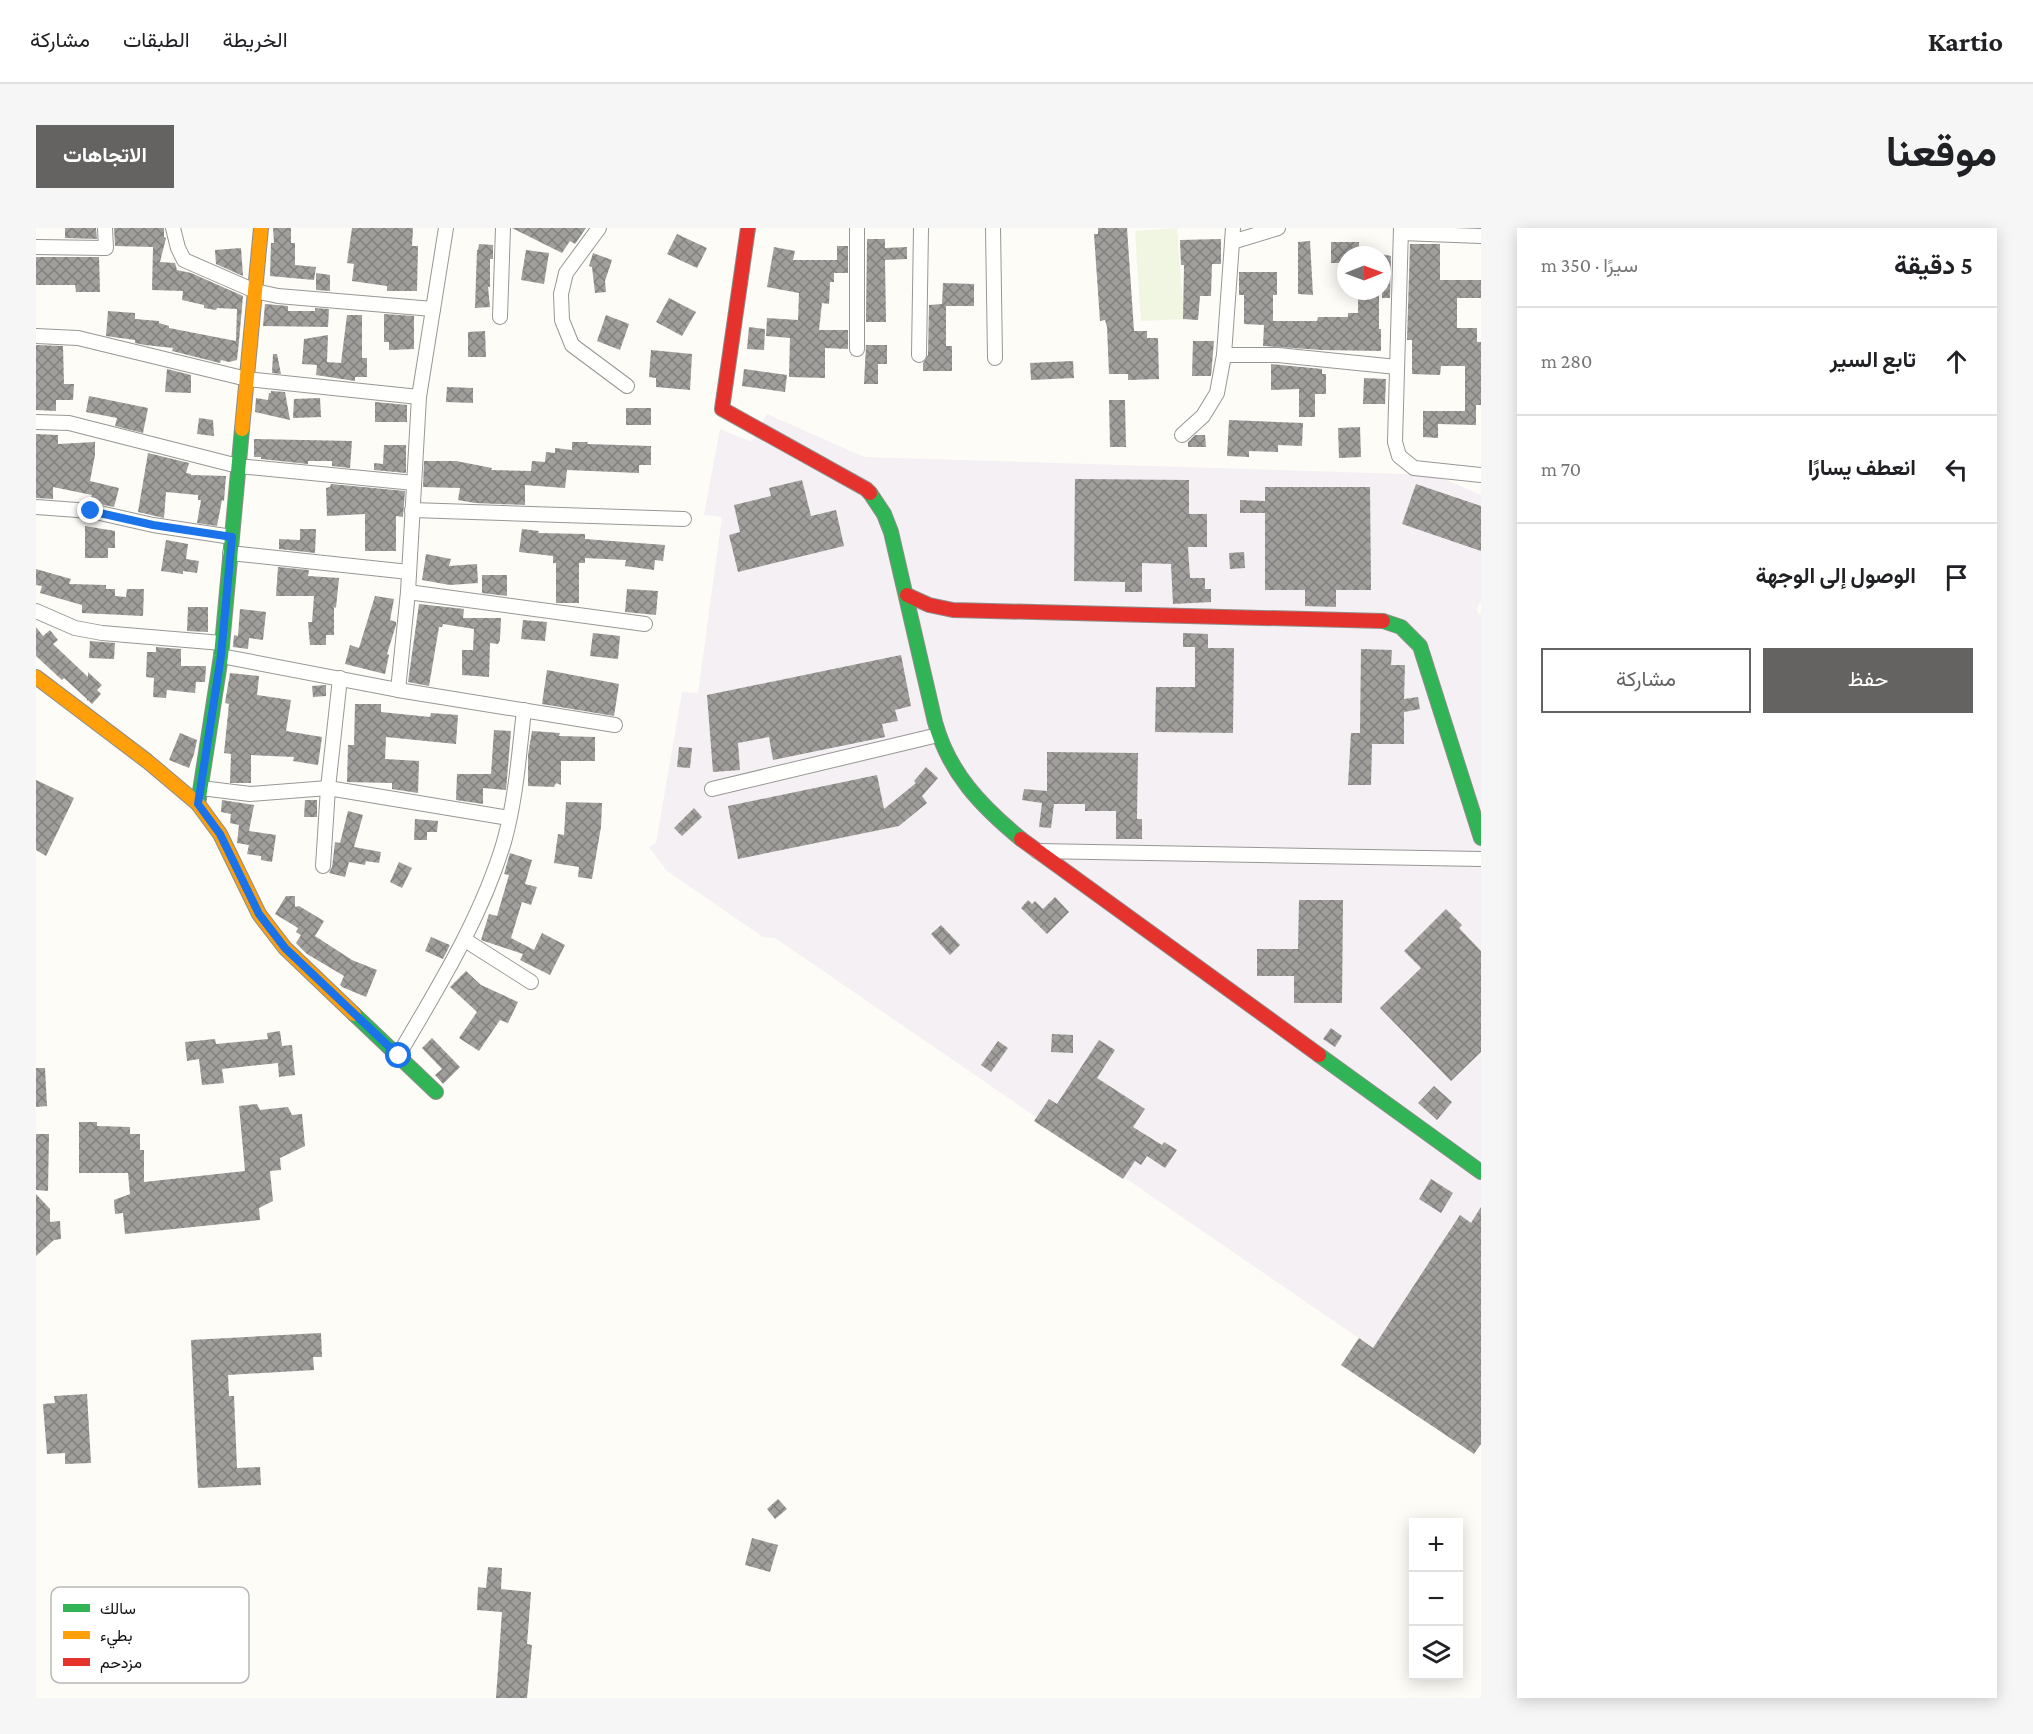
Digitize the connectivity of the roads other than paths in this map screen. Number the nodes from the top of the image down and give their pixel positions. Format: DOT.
graph roads {
  1 [pos="105,228"];
  2 [pos="173,228"];
  3 [pos="261,228"];
  4 [pos="446,228"];
  5 [pos="503,228"];
  6 [pos="599,228"];
  7 [pos="747,228"];
  8 [pos="857,228"];
  9 [pos="920,228"];
  10 [pos="993,228"];
  11 [pos="1233,228"];
  12 [pos="1278,228"];
  13 [pos="1401,230"];
  14 [pos="1481,236"];
  15 [pos="1232,242"];
  16 [pos="36,247"];
  17 [pos="255,291"];
  18 [pos="433,309"];
  19 [pos="500,317"];
  20 [pos="36,336"];
  21 [pos="857,349"];
  22 [pos="919,355"];
  23 [pos="1224,355"];
  24 [pos="995,358"];
  25 [pos="1397,367"];
  26 [pos="247,379"];
  27 [pos="627,387"];
  28 [pos="419,397"];
  29 [pos="36,422"];
  30 [pos="1182,435"];
  31 [pos="238,466"];
  32 [pos="1481,475"];
  33 [pos="414,483"];
  34 [pos="36,507"];
  35 [pos="412,510"];
  36 [pos="684,519"];
  37 [pos="232,537"];
  38 [pos="230,553"];
  39 [pos="409,572"];
  40 [pos="408,592"];
  41 [pos="907,595"];
  42 [pos="36,611"];
  43 [pos="645,624"];
  44 [pos="221,649"];
  45 [pos="36,677"];
  46 [pos="340,678"];
  47 [pos="398,690"];
  48 [pos="524,710"];
  49 [pos="615,725"];
  50 [pos="938,735"];
  51 [pos="201,788"];
  52 [pos="328,788"];
  53 [pos="712,789"];
  54 [pos="198,804"];
  55 [pos="509,818"];
  56 [pos="1481,838"];
  57 [pos="1037,851"];
  58 [pos="1481,859"];
  59 [pos="322,866"];
  60 [pos="465,940"];
  61 [pos="531,982"];
  62 [pos="399,1056"];
  63 [pos="436,1092"];
  64 [pos="1481,1172"];
  1 -- 16 [label="street"];
  2 -- 17 [label="street"];
  3 -- 17 [label="street"];
  4 -- 18 [label="street"];
  5 -- 19 [label="street"];
  6 -- 27 [label="street"];
  7 -- 41 [label="street"];
  8 -- 21 [label="street"];
  9 -- 22 [label="street"];
  10 -- 24 [label="street"];
  11 -- 15 [label="street"];
  12 -- 15 [label="street"];
  13 -- 14 [label="street"];
  13 -- 25 [label="street"];
  15 -- 23 [label="street"];
  17 -- 18 [label="street"];
  17 -- 26 [label="street"];
  18 -- 28 [label="street"];
  20 -- 26 [label="street"];
  23 -- 25 [label="street"];
  23 -- 30 [label="street"];
  25 -- 32 [label="street"];
  26 -- 28 [label="street"];
  26 -- 31 [label="street"];
  28 -- 33 [label="street"];
  29 -- 31 [label="street"];
  31 -- 33 [label="street"];
  31 -- 37 [label="street"];
  33 -- 35 [label="street"];
  34 -- 37 [label="street"];
  35 -- 36 [label="street"];
  35 -- 39 [label="street"];
  37 -- 38 [label="street"];
  38 -- 39 [label="street"];
  38 -- 44 [label="street"];
  39 -- 40 [label="street"];
  40 -- 43 [label="street"];
  40 -- 47 [label="street"];
  41 -- 50 [label="street"];
  41 -- 56 [label="street"];
  42 -- 44 [label="street"];
  44 -- 46 [label="street"];
  44 -- 51 [label="street"];
  45 -- 54 [label="street"];
  46 -- 47 [label="street"];
  46 -- 52 [label="street"];
  47 -- 48 [label="street"];
  48 -- 49 [label="street"];
  48 -- 55 [label="street"];
  50 -- 53 [label="street"];
  50 -- 57 [label="street"];
  51 -- 52 [label="street"];
  51 -- 54 [label="street"];
  52 -- 55 [label="street"];
  52 -- 59 [label="street"];
  54 -- 62 [label="street"];
  55 -- 60 [label="street"];
  57 -- 58 [label="street"];
  57 -- 64 [label="street"];
  60 -- 61 [label="street"];
  60 -- 62 [label="street"];
  62 -- 63 [label="street"];
}
